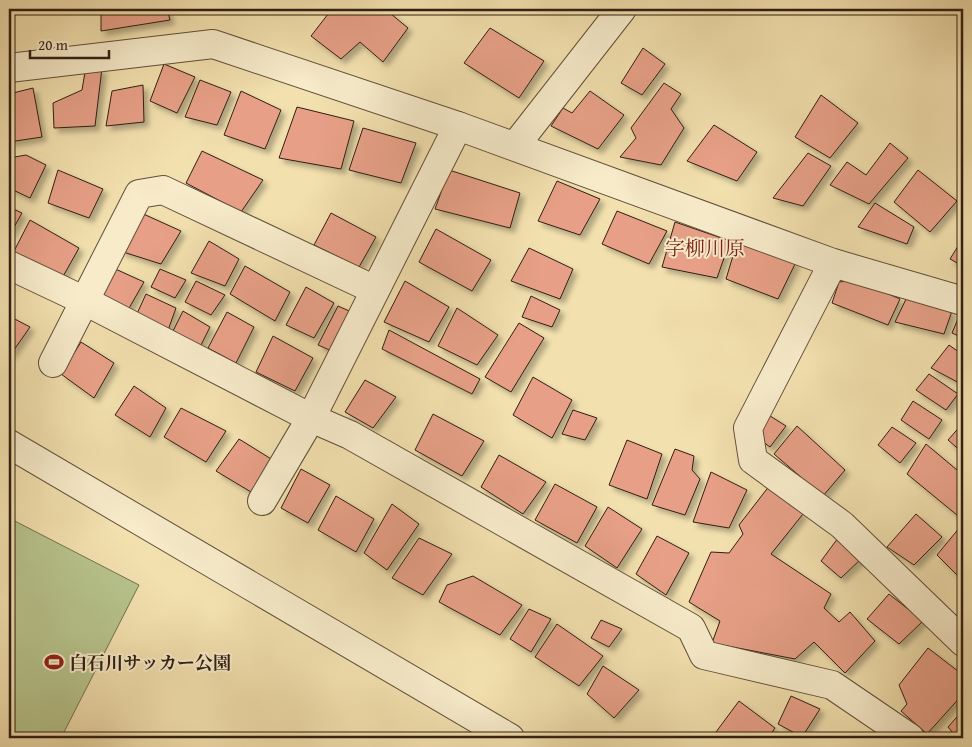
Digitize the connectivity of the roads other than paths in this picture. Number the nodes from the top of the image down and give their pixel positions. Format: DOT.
graph roads {
  1 [pos="622,9"];
  2 [pos="9,68"];
  3 [pos="458,126"];
  4 [pos="515,146"];
  5 [pos="833,263"];
  6 [pos="9,265"];
  7 [pos="375,290"];
  8 [pos="83,300"];
  9 [pos="963,301"];
  10 [pos="53,363"];
  11 [pos="311,418"];
  12 [pos="9,444"];
  13 [pos="262,501"];
  14 [pos="963,642"];
  15 [pos="510,738"];
  16 [pos="910,738"];
  1 -- 4 [label="street"];
  2 -- 3 [label="street"];
  3 -- 4 [label="street"];
  3 -- 7 [label="street"];
  4 -- 5 [label="street"];
  5 -- 9 [label="street"];
  5 -- 14 [label="street"];
  6 -- 8 [label="street"];
  7 -- 8 [label="street"];
  7 -- 11 [label="street"];
  8 -- 10 [label="street"];
  8 -- 11 [label="street"];
  11 -- 13 [label="street"];
  11 -- 16 [label="street"];
  12 -- 15 [label="street"];
}
